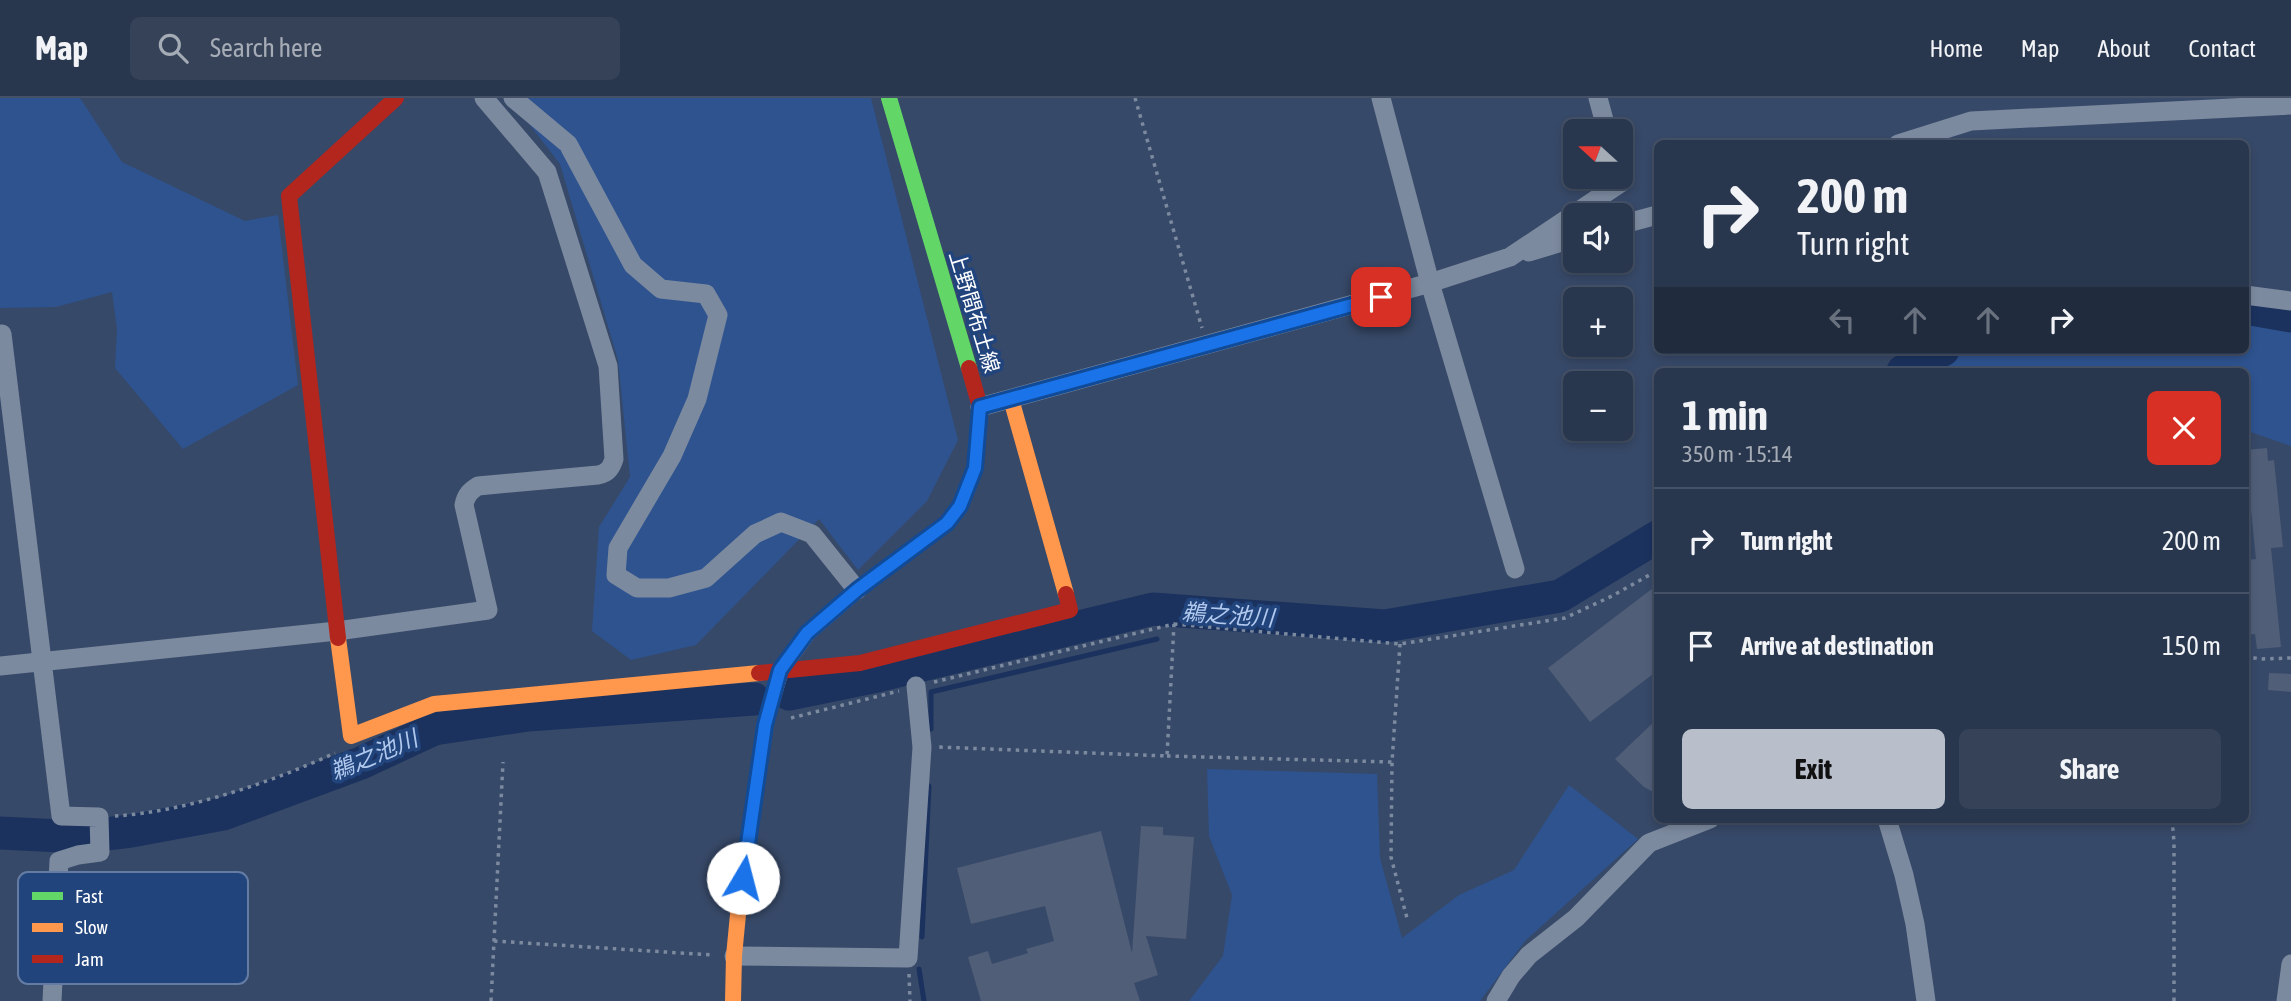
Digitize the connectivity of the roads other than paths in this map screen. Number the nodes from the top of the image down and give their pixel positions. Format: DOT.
graph roads {
  1 [pos="396,98"];
  2 [pos="484,98"];
  3 [pos="513,98"];
  4 [pos="889,98"];
  5 [pos="1381,98"];
  6 [pos="1598,98"];
  7 [pos="2291,105"];
  8 [pos="1604,119"];
  9 [pos="1911,140"];
  10 [pos="1612,189"];
  11 [pos="1654,216"];
  12 [pos="1633,221"];
  13 [pos="1563,242"];
  14 [pos="1510,257"];
  15 [pos="1430,283"];
  16 [pos="2249,296"];
  17 [pos="2291,301"];
  18 [pos="2,334"];
  19 [pos="1012,399"];
  20 [pos="980,407"];
  21 [pos="1515,569"];
  22 [pos="857,590"];
  23 [pos="337,631"];
  24 [pos="42,662"];
  25 [pos="0,666"];
  26 [pos="780,670"];
  27 [pos="916,686"];
  28 [pos="1700,823"];
  29 [pos="1888,823"];
  30 [pos="58,872"];
  31 [pos="734,956"];
  32 [pos="2291,964"];
  33 [pos="733,1001"];
  34 [pos="1496,1001"];
  35 [pos="1926,1001"];
  36 [pos="2286,1001"];
  1 -- 23 [label="street"];
  2 -- 23 [label="street"];
  3 -- 22 [label="street"];
  4 -- 20 [label="street, 上野間布土線"];
  5 -- 15 [label="street"];
  6 -- 8 [label="street"];
  7 -- 9 [label="street"];
  10 -- 14 [label="street"];
  11 -- 12 [label="street"];
  13 -- 14 [label="street"];
  14 -- 15 [label="street"];
  15 -- 19 [label="street"];
  15 -- 21 [label="street"];
  16 -- 17 [label="street"];
  18 -- 24 [label="street"];
  19 -- 20 [label="street"];
  19 -- 26 [label="street"];
  20 -- 22 [label="street, 上野間布土線"];
  22 -- 26 [label="street, 上野間布土線"];
  23 -- 24 [label="street"];
  23 -- 26 [label="street"];
  24 -- 25 [label="street"];
  24 -- 30 [label="street"];
  26 -- 31 [label="street, 上野間布土線"];
  27 -- 31 [label="street"];
  28 -- 34 [label="street"];
  29 -- 35 [label="street"];
  31 -- 33 [label="street, 上野間布土線"];
  32 -- 36 [label="street"];
}
